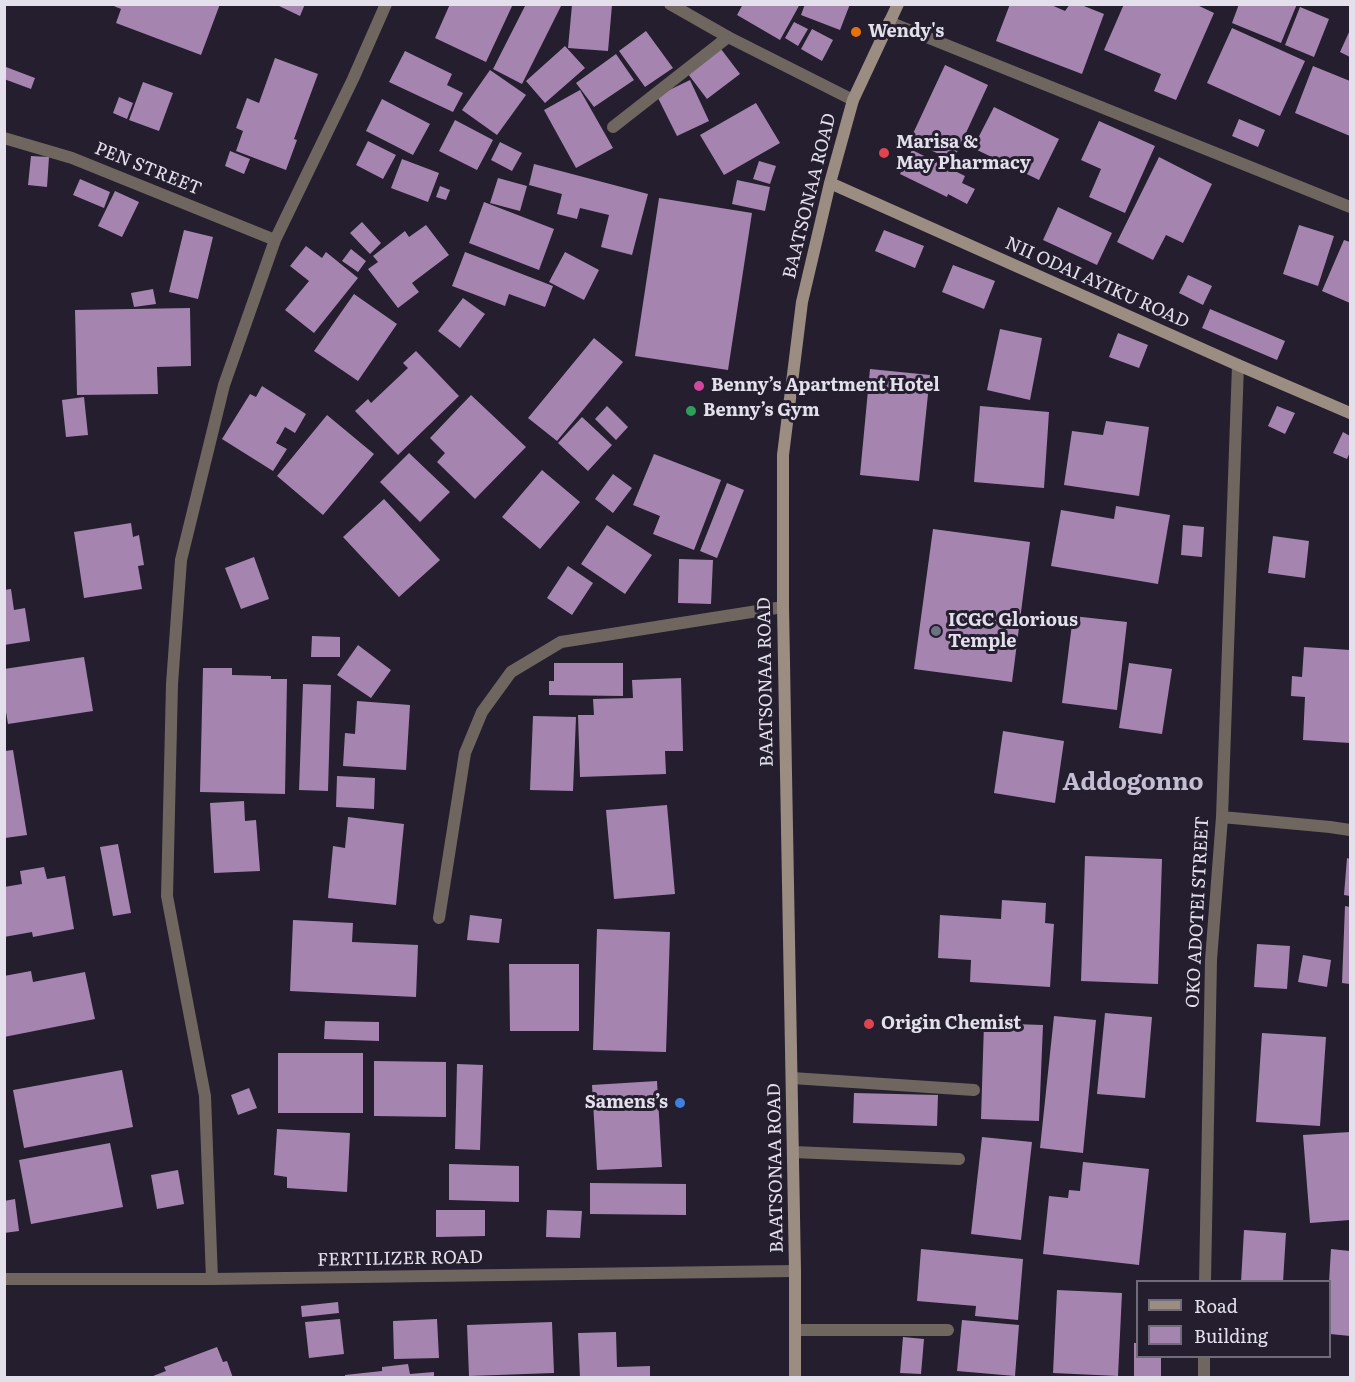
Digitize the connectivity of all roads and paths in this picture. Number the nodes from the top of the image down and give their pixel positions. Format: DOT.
graph roads {
  1 [pos="386,4"];
  2 [pos="670,4"];
  3 [pos="898,4"];
  4 [pos="889,22"];
  5 [pos="728,37"];
  6 [pos="852,100"];
  7 [pos="613,126"];
  8 [pos="4,138"];
  9 [pos="830,183"];
  10 [pos="1350,207"];
  11 [pos="275,240"];
  12 [pos="1238,365"];
  13 [pos="1350,413"];
  14 [pos="783,608"];
  15 [pos="1222,817"];
  16 [pos="1350,830"];
  17 [pos="439,918"];
  18 [pos="792,1078"];
  19 [pos="974,1090"];
  20 [pos="793,1152"];
  21 [pos="959,1159"];
  22 [pos="795,1271"];
  23 [pos="4,1279"];
  24 [pos="212,1280"];
  25 [pos="1205,1280"];
  26 [pos="795,1330"];
  27 [pos="948,1330"];
  28 [pos="1204,1358"];
  29 [pos="795,1377"];
  30 [pos="1204,1377"];
  1 -- 11 [label="street"];
  2 -- 5 [label="street"];
  3 -- 4 [label="street, BAATSONAA ROAD"];
  4 -- 6 [label="street, BAATSONAA ROAD"];
  4 -- 10 [label="street"];
  5 -- 6 [label="street"];
  5 -- 7 [label="street"];
  6 -- 9 [label="street, BAATSONAA ROAD"];
  8 -- 11 [label="street, PEN STREET"];
  9 -- 12 [label="street, NII ODAI AYIKU ROAD"];
  9 -- 14 [label="street, BAATSONAA ROAD"];
  11 -- 24 [label="street"];
  12 -- 13 [label="street, NII ODAI AYIKU ROAD"];
  12 -- 15 [label="street, OKO ADOTEI STREET"];
  14 -- 17 [label="street"];
  14 -- 18 [label="street, BAATSONAA ROAD"];
  15 -- 16 [label="street"];
  15 -- 25 [label="street, OKO ADOTEI STREET"];
  18 -- 19 [label="street"];
  18 -- 20 [label="street, BAATSONAA ROAD"];
  20 -- 21 [label="street"];
  20 -- 22 [label="street, BAATSONAA ROAD"];
  22 -- 24 [label="street, FERTILIZER ROAD"];
  22 -- 26 [label="street, BAATSONAA ROAD"];
  23 -- 24 [label="street, FERTILIZER ROAD"];
  26 -- 27 [label="street"];
  26 -- 29 [label="street, BAATSONAA ROAD"];
  28 -- 30 [label="street"];
}
